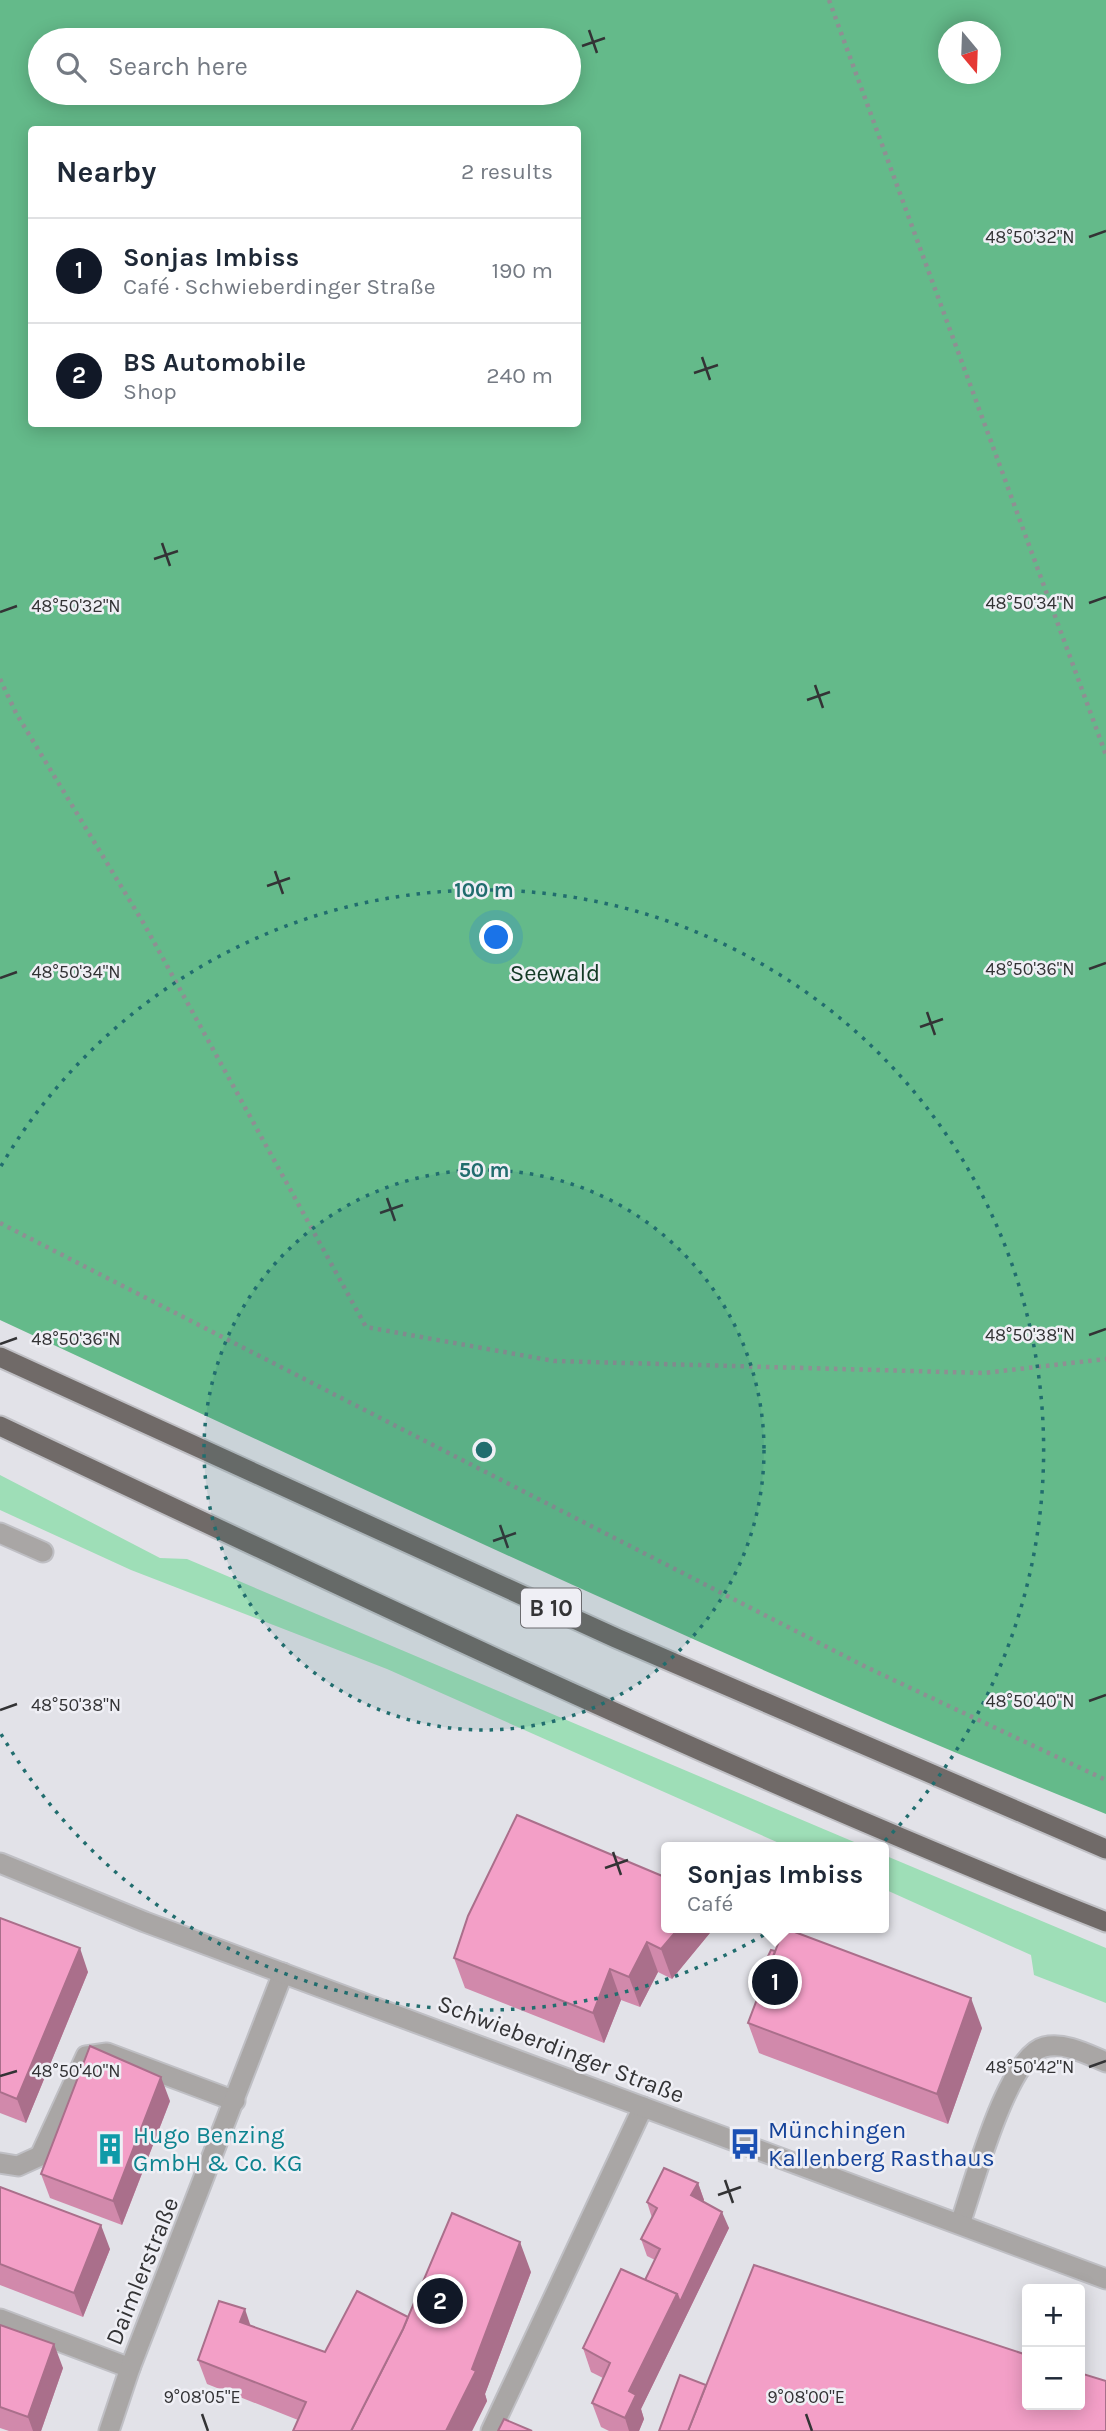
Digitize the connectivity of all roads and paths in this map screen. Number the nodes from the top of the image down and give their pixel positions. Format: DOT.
graph roads {
  1 [pos="829,0"];
  2 [pos="0,679"];
  3 [pos="1106,755"];
  4 [pos="0,1223"];
  5 [pos="0,1357"];
  6 [pos="1106,1359"];
  7 [pos="0,1426"];
  8 [pos="0,1533"];
  9 [pos="43,1552"];
  10 [pos="1106,1780"];
  11 [pos="1106,1849"];
  12 [pos="0,1863"];
  13 [pos="1106,1922"];
  14 [pos="283,1973"];
  15 [pos="1106,2062"];
  16 [pos="235,2101"];
  17 [pos="643,2107"];
  18 [pos="0,2164"];
  19 [pos="960,2224"];
  20 [pos="1106,2279"];
  21 [pos="0,2319"];
  22 [pos="130,2368"];
  23 [pos="109,2431"];
  24 [pos="491,2431"];
  1 -- 3 [label="path"];
  2 -- 6 [label="path"];
  4 -- 10 [label="path"];
  5 -- 11 [label="highway, B 10"];
  7 -- 13 [label="highway, B 10"];
  8 -- 9 [label="street"];
  12 -- 14 [label="street, Schwieberdinger Straße"];
  14 -- 16 [label="street, Daimlerstraße"];
  14 -- 17 [label="street, Schwieberdinger Straße"];
  15 -- 19 [label="street"];
  16 -- 18 [label="street"];
  16 -- 22 [label="street, Daimlerstraße"];
  17 -- 19 [label="street, Schwieberdinger Straße"];
  17 -- 24 [label="street"];
  19 -- 20 [label="street, Schwieberdinger Straße"];
  21 -- 22 [label="street"];
  22 -- 23 [label="street, Daimlerstraße"];
}
